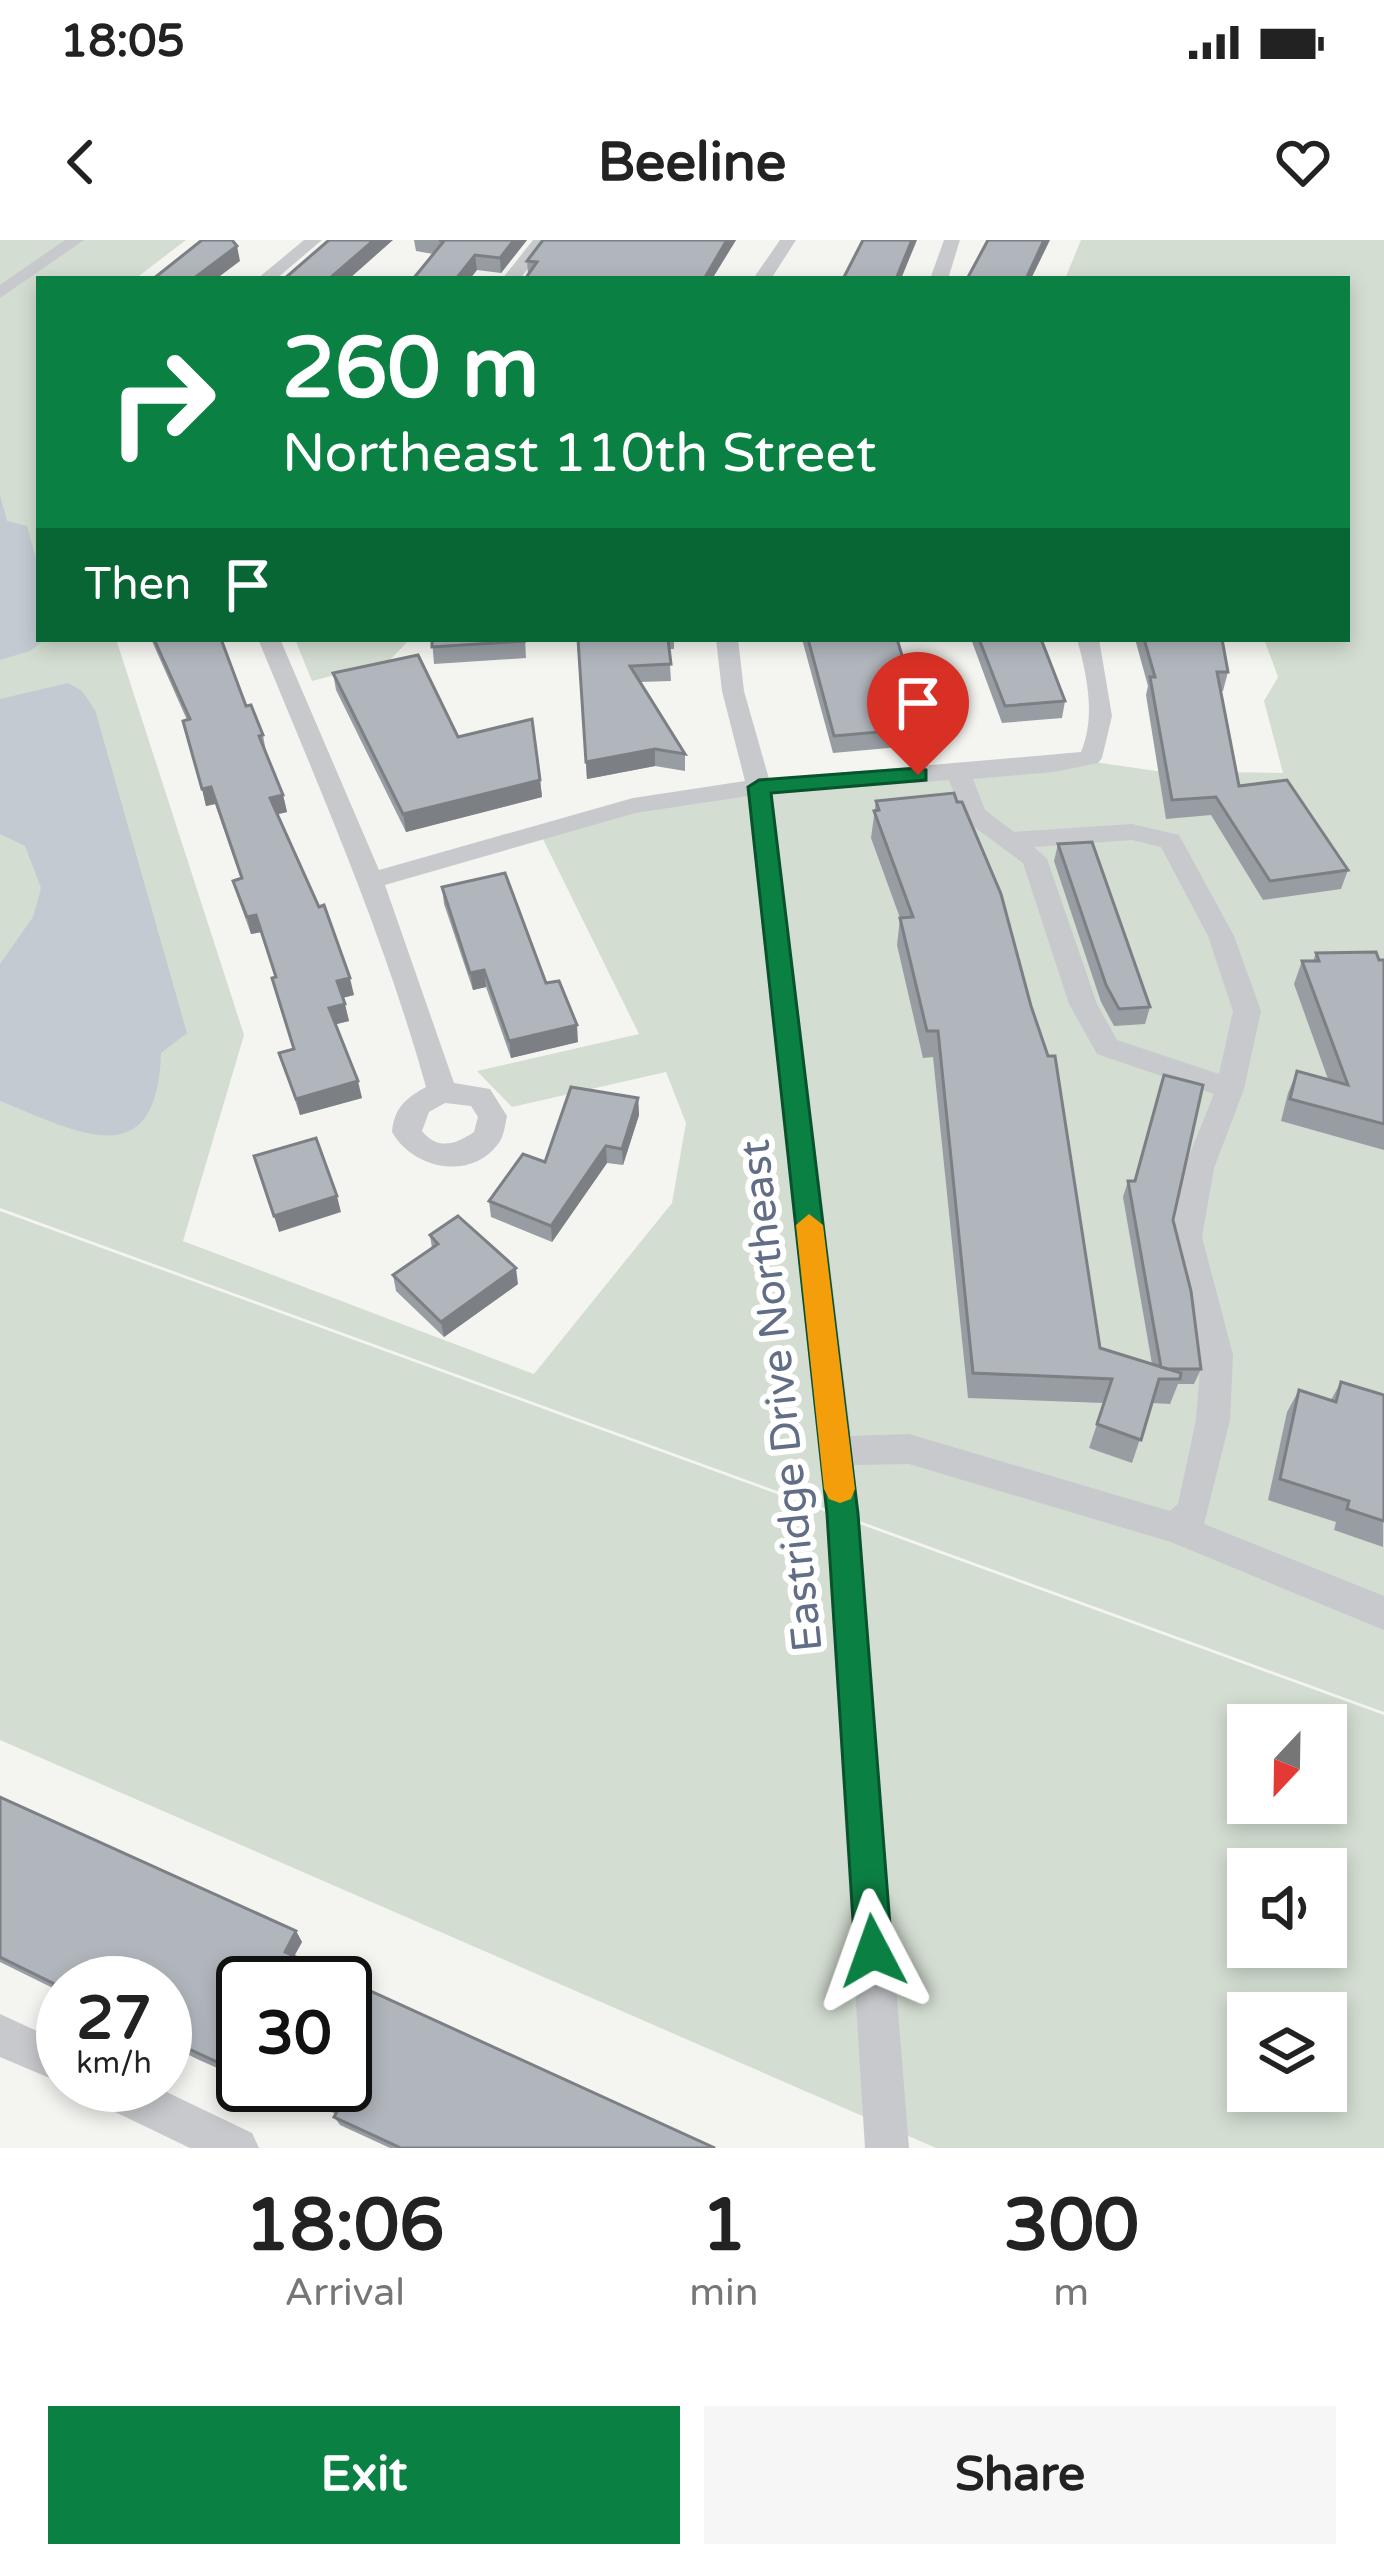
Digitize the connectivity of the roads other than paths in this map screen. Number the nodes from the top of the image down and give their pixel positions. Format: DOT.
graph roads {
  1 [pos="76,240"];
  2 [pos="314,240"];
  3 [pos="542,240"];
  4 [pos="788,240"];
  5 [pos="952,240"];
  6 [pos="270,276"];
  7 [pos="513,276"];
  8 [pos="764,276"];
  9 [pos="940,276"];
  10 [pos="0,293"];
  11 [pos="270,642"];
  12 [pos="727,642"];
  13 [pos="1088,642"];
  14 [pos="958,772"];
  15 [pos="759,787"];
  16 [pos="1010,840"];
  17 [pos="372,880"];
  18 [pos="1230,1089"];
  19 [pos="442,1092"];
  20 [pos="836,1451"];
  21 [pos="1174,1528"];
  22 [pos="1384,1613"];
  23 [pos="0,2035"];
  24 [pos="36,2052"];
  25 [pos="162,2112"];
  26 [pos="237,2148"];
  27 [pos="887,2148"];
  1 -- 10 [label="street"];
  2 -- 6 [label="street"];
  3 -- 7 [label="street"];
  4 -- 8 [label="street"];
  5 -- 9 [label="street"];
  11 -- 17 [label="street"];
  12 -- 15 [label="street, Eastridge Drive Northeast"];
  13 -- 14 [label="street"];
  14 -- 15 [label="street"];
  14 -- 16 [label="street"];
  15 -- 17 [label="street"];
  15 -- 20 [label="street, Eastridge Drive Northeast"];
  16 -- 18 [label="street"];
  16 -- 18 [label="street"];
  17 -- 19 [label="street"];
  18 -- 21 [label="street"];
  20 -- 21 [label="street"];
  20 -- 27 [label="street, Eastridge Drive Northeast"];
  21 -- 22 [label="street"];
  23 -- 24 [label="street"];
  25 -- 26 [label="street"];
}
